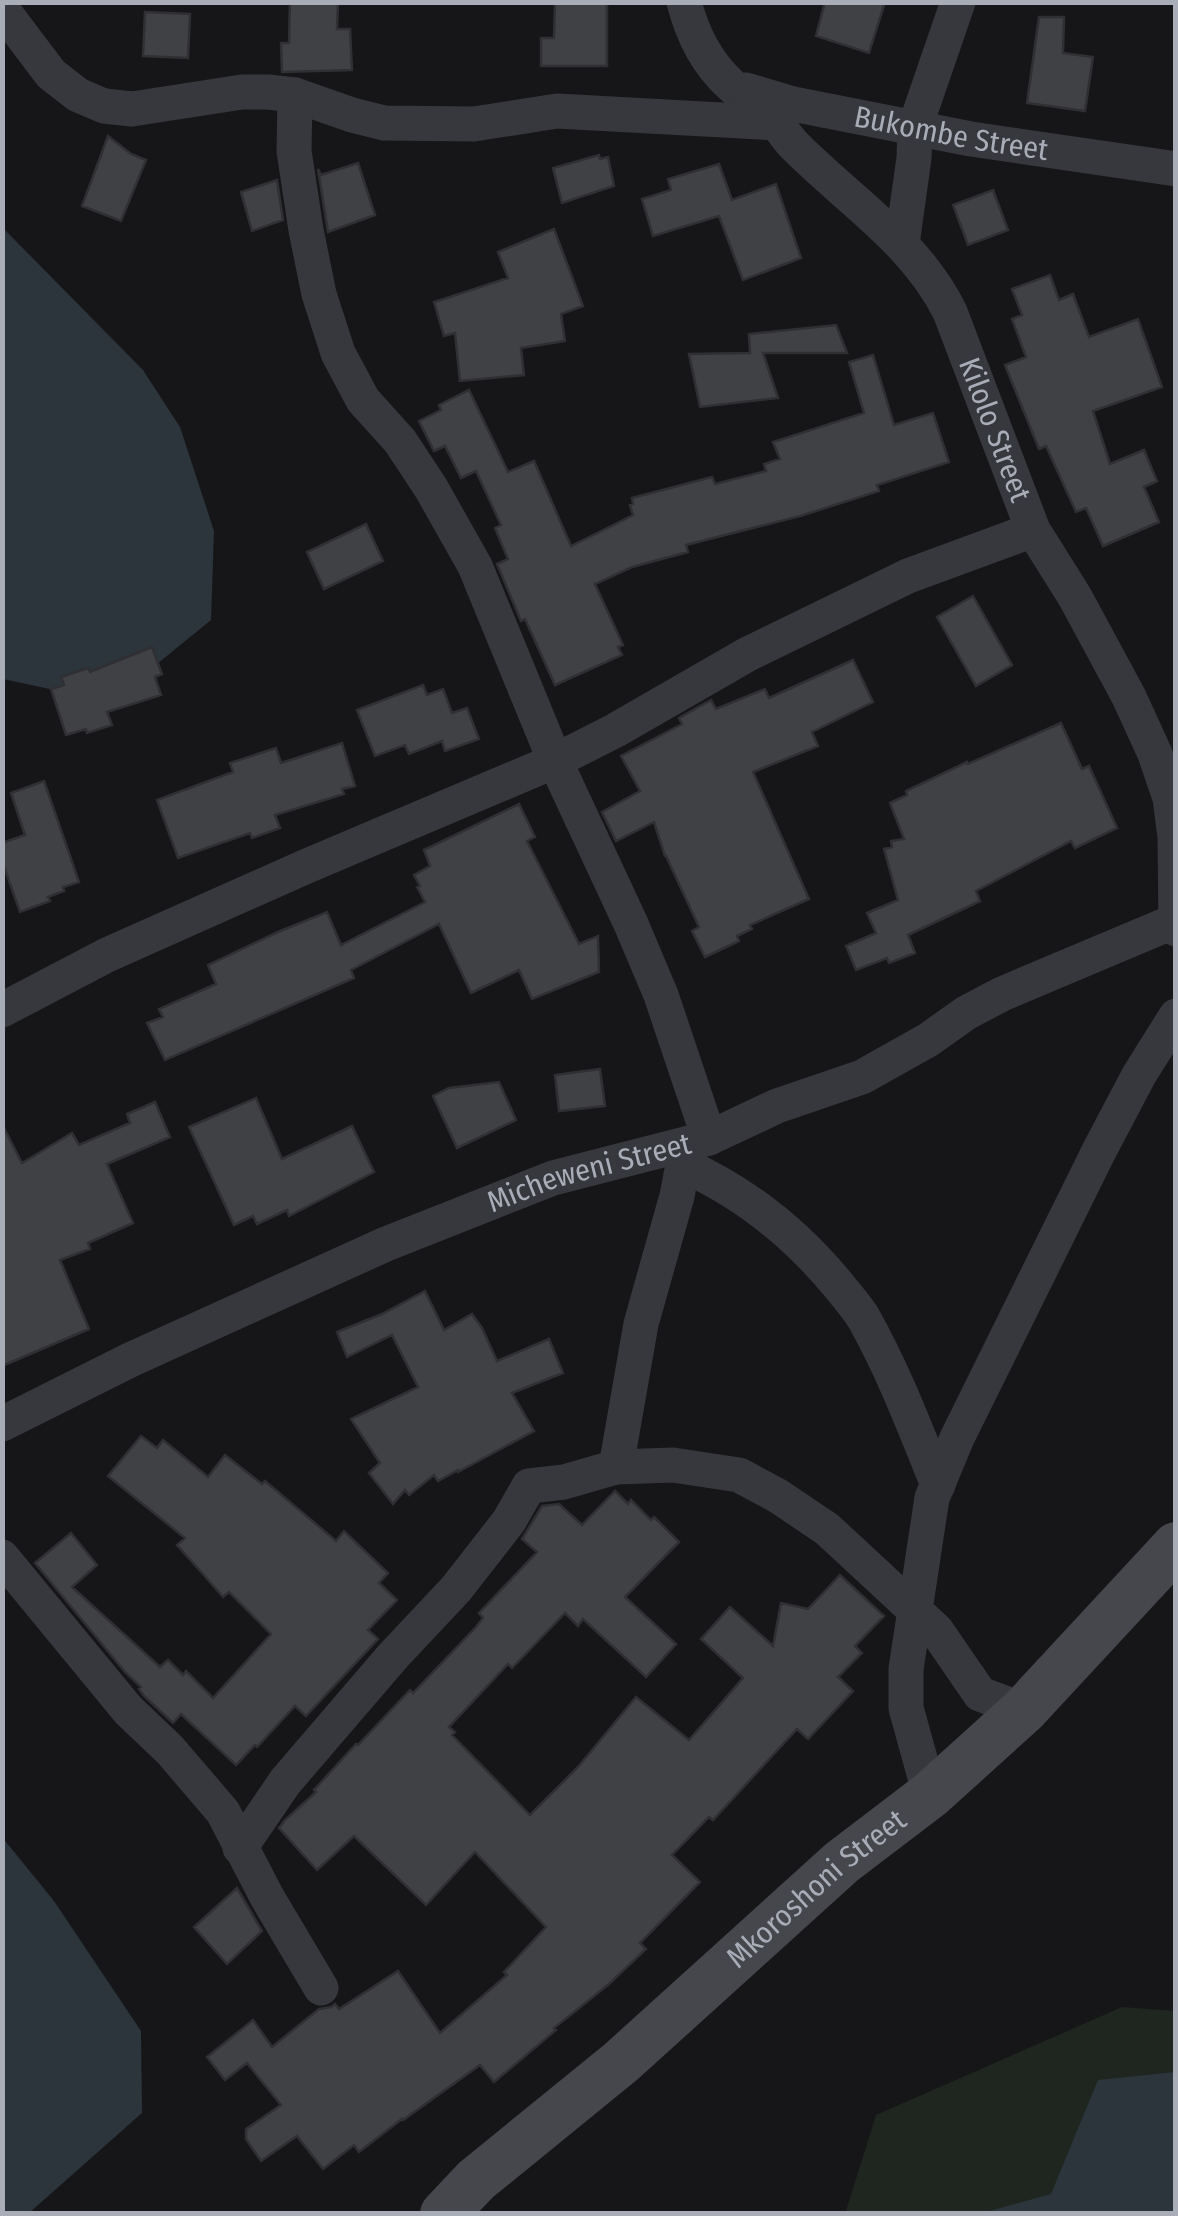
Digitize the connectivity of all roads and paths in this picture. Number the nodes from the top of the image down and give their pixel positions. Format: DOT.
graph roads {
  1 [pos="684,2"];
  2 [pos="958,2"];
  3 [pos="2,8"];
  4 [pos="731,86"];
  5 [pos="295,95"];
  6 [pos="777,123"];
  7 [pos="915,127"];
  8 [pos="1176,169"];
  9 [pos="902,244"];
  10 [pos="1033,530"];
  11 [pos="555,761"];
  12 [pos="1175,836"];
  13 [pos="1175,921"];
  14 [pos="1176,929"];
  15 [pos="2,1010"];
  16 [pos="1176,1016"];
  17 [pos="693,1149"];
  18 [pos="2,1424"];
  19 [pos="616,1467"];
  20 [pos="938,1485"];
  21 [pos="1176,1546"];
  22 [pos="2,1557"];
  23 [pos="914,1609"];
  24 [pos="1024,1710"];
  25 [pos="930,1795"];
  26 [pos="240,1848"];
  27 [pos="321,1988"];
  28 [pos="444,2214"];
  1 -- 4 [label="street, Kilolo Street"];
  2 -- 7 [label="street"];
  3 -- 5 [label="street"];
  4 -- 6 [label="street, Kilolo Street"];
  4 -- 7 [label="street, Bukombe Street"];
  5 -- 6 [label="street"];
  5 -- 11 [label="street"];
  6 -- 9 [label="street, Kilolo Street"];
  7 -- 8 [label="street, Bukombe Street"];
  7 -- 9 [label="street"];
  9 -- 10 [label="street, Kilolo Street"];
  10 -- 11 [label="street"];
  10 -- 12 [label="street, Kilolo Street"];
  11 -- 15 [label="street"];
  11 -- 17 [label="street"];
  12 -- 13 [label="street, Kilolo Street"];
  13 -- 14 [label="street, Kilolo Street"];
  13 -- 17 [label="street, Micheweni Street"];
  16 -- 20 [label="street"];
  17 -- 18 [label="street, Micheweni Street"];
  17 -- 19 [label="street"];
  17 -- 20 [label="street"];
  19 -- 23 [label="street"];
  19 -- 26 [label="street"];
  20 -- 23 [label="street"];
  21 -- 24 [label="street, Mkoroshoni Street"];
  22 -- 26 [label="street"];
  23 -- 24 [label="street"];
  23 -- 25 [label="street"];
  24 -- 25 [label="street, Mkoroshoni Street"];
  25 -- 28 [label="street, Mkoroshoni Street"];
  26 -- 27 [label="street"];
}
